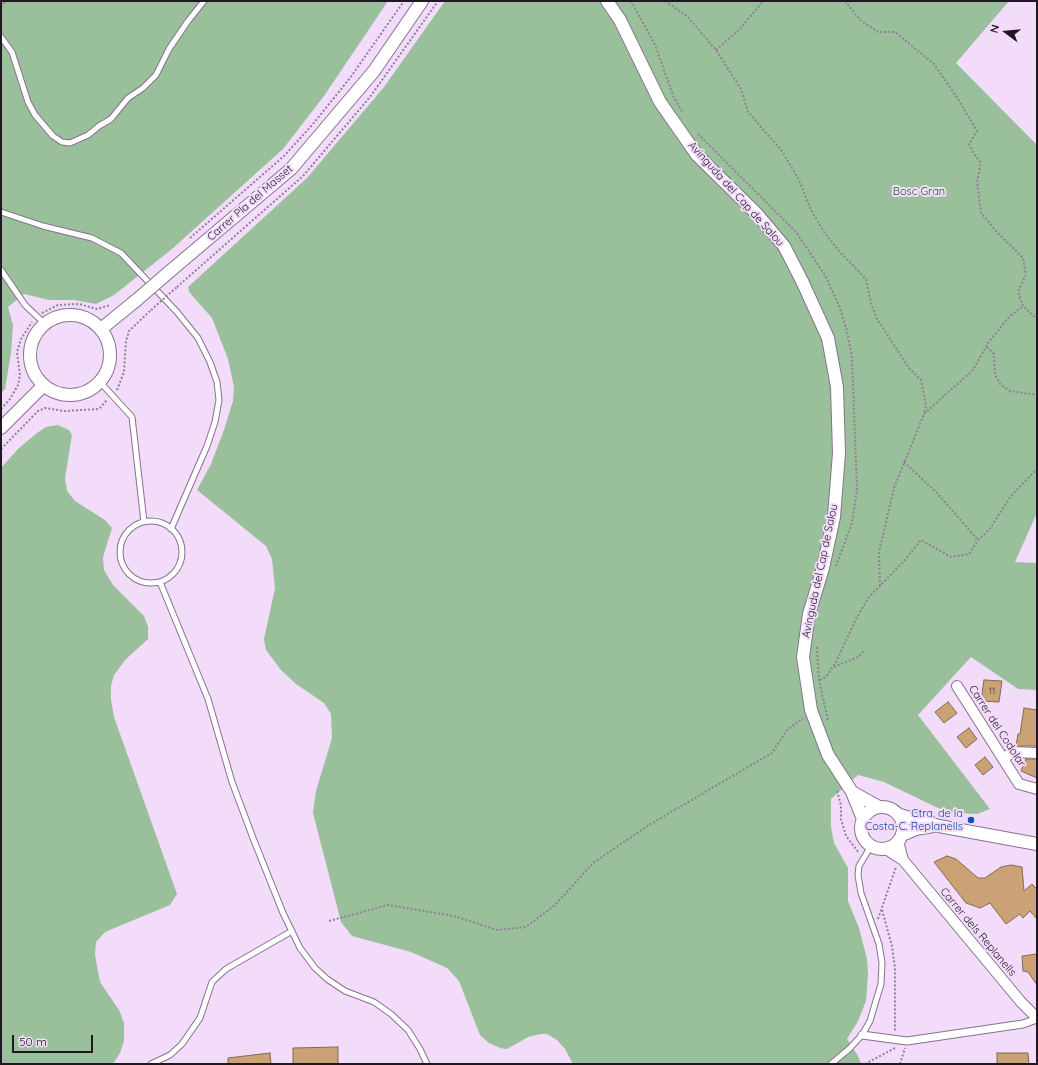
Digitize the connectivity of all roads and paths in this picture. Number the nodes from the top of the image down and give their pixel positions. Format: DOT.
graph roads {
  1 [pos="6,1"];
  2 [pos="204,1"];
  3 [pos="404,1"];
  4 [pos="422,1"];
  5 [pos="607,1"];
  6 [pos="630,1"];
  7 [pos="665,1"];
  8 [pos="763,1"];
  9 [pos="845,1"];
  10 [pos="1,7"];
  11 [pos="1,38"];
  12 [pos="716,50"];
  13 [pos="684,115"];
  14 [pos="694,130"];
  15 [pos="1,212"];
  16 [pos="189,239"];
  17 [pos="1,270"];
  18 [pos="177,287"];
  19 [pos="112,304"];
  20 [pos="1023,306"];
  21 [pos="1037,318"];
  22 [pos="40,320"];
  23 [pos="101,329"];
  24 [pos="987,346"];
  25 [pos="100,382"];
  26 [pos="44,386"];
  27 [pos="113,394"];
  28 [pos="1037,395"];
  29 [pos="108,399"];
  30 [pos="1,409"];
  31 [pos="924,414"];
  32 [pos="1,428"];
  33 [pos="1,449"];
  34 [pos="904,462"];
  35 [pos="1037,469"];
  36 [pos="144,522"];
  37 [pos="171,529"];
  38 [pos="978,540"];
  39 [pos="834,570"];
  40 [pos="160,582"];
  41 [pos="880,586"];
  42 [pos="817,645"];
  43 [pos="864,651"];
  44 [pos="833,667"];
  45 [pos="819,680"];
  46 [pos="807,684"];
  47 [pos="957,686"];
  48 [pos="811,710"];
  49 [pos="829,722"];
  50 [pos="1037,753"];
  51 [pos="1004,758"];
  52 [pos="844,782"];
  53 [pos="1037,789"];
  54 [pos="852,792"];
  55 [pos="879,807"];
  56 [pos="900,815"];
  57 [pos="863,819"];
  58 [pos="939,826"];
  59 [pos="900,838"];
  60 [pos="1037,844"];
  61 [pos="871,846"];
  62 [pos="886,849"];
  63 [pos="864,858"];
  64 [pos="903,860"];
  65 [pos="329,921"];
  66 [pos="292,931"];
  67 [pos="1037,1018"];
  68 [pos="862,1035"];
  69 [pos="894,1040"];
  70 [pos="907,1041"];
  71 [pos="893,1050"];
  72 [pos="151,1064"];
  73 [pos="427,1064"];
  74 [pos="831,1064"];
  75 [pos="865,1064"];
  76 [pos="900,1064"];
  1 -- 10 [label="path"];
  2 -- 11 [label="lane"];
  3 -- 16 [label="path"];
  4 -- 23 [label="street, Carrer Pla del Masset, bridge"];
  5 -- 46 [label="street, Avinguda del Cap de Salou"];
  6 -- 13 [label="path"];
  7 -- 12 [label="path"];
  8 -- 12 [label="path"];
  9 -- 20 [label="path"];
  12 -- 31 [label="path"];
  14 -- 39 [label="path"];
  15 -- 37 [label="lane"];
  17 -- 22 [label="lane"];
  18 -- 27 [label="path, bridge"];
  19 -- 22 [label="path"];
  20 -- 21 [label="path"];
  20 -- 24 [label="path"];
  22 -- 23 [label="street"];
  22 -- 26 [label="street"];
  22 -- 30 [label="path"];
  23 -- 25 [label="street"];
  24 -- 28 [label="path"];
  24 -- 31 [label="path"];
  25 -- 26 [label="street"];
  25 -- 36 [label="lane"];
  26 -- 32 [label="street"];
  29 -- 33 [label="path"];
  31 -- 34 [label="path"];
  34 -- 38 [label="path"];
  34 -- 41 [label="path"];
  35 -- 38 [label="path"];
  36 -- 37 [label="lane"];
  36 -- 40 [label="lane"];
  37 -- 40 [label="lane"];
  38 -- 41 [label="path"];
  40 -- 66 [label="lane"];
  41 -- 44 [label="path"];
  42 -- 45 [label="path"];
  43 -- 44 [label="path"];
  44 -- 45 [label="path"];
  45 -- 46 [label="path"];
  45 -- 49 [label="path"];
  46 -- 48 [label="street, Avinguda del Cap de Salou"];
  47 -- 51 [label="street, Carrer del Codolar"];
  48 -- 52 [label="street, Avinguda del Cap de Salou"];
  48 -- 65 [label="path"];
  50 -- 51 [label="street"];
  51 -- 53 [label="street, Carrer del Codolar"];
  52 -- 54 [label="street, Avinguda del Cap de Salou"];
  52 -- 63 [label="path"];
  54 -- 55 [label="street, Avinguda del Cap de Salou"];
  54 -- 57 [label="street, Avinguda del Cap de Salou"];
  55 -- 56 [label="street"];
  55 -- 57 [label="street"];
  56 -- 58 [label="street"];
  56 -- 59 [label="street"];
  57 -- 61 [label="street"];
  58 -- 59 [label="street"];
  58 -- 60 [label="street"];
  59 -- 62 [label="street"];
  59 -- 64 [label="street, Carrer dels Replanells"];
  61 -- 62 [label="street"];
  61 -- 63 [label="lane"];
  62 -- 64 [label="street, Carrer dels Replanells"];
  63 -- 68 [label="lane"];
  64 -- 67 [label="street, Carrer dels Replanells"];
  64 -- 69 [label="path"];
  66 -- 72 [label="lane"];
  66 -- 73 [label="lane"];
  67 -- 70 [label="street"];
  68 -- 69 [label="street"];
  68 -- 74 [label="lane"];
  69 -- 70 [label="street"];
  69 -- 71 [label="path"];
  70 -- 71 [label="path"];
  70 -- 76 [label="path"];
  71 -- 75 [label="path"];
}
